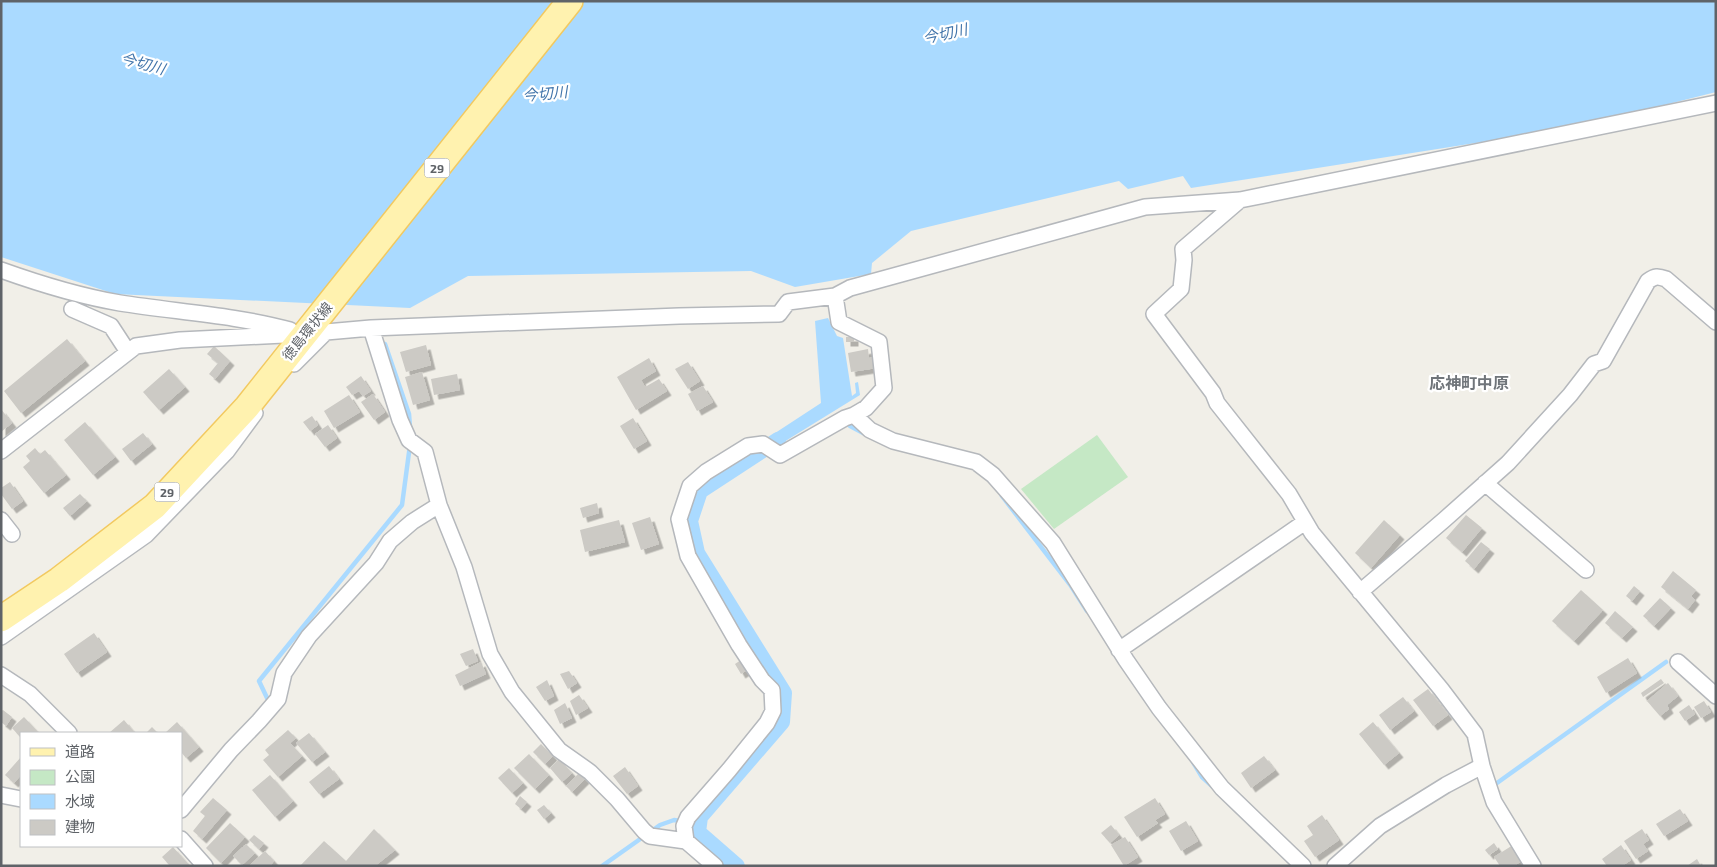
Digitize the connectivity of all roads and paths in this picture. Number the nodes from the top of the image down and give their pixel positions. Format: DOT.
graph roads {
  1 [pos="570,1"];
  2 [pos="1716,103"];
  3 [pos="1240,200"];
  4 [pos="1,270"];
  5 [pos="835,296"];
  6 [pos="72,308"];
  7 [pos="1716,322"];
  8 [pos="371,328"];
  9 [pos="304,334"];
  10 [pos="128,352"];
  11 [pos="854,415"];
  12 [pos="1,451"];
  13 [pos="1485,483"];
  14 [pos="439,505"];
  15 [pos="1,520"];
  16 [pos="1305,522"];
  17 [pos="12,534"];
  18 [pos="1586,570"];
  19 [pos="1360,592"];
  20 [pos="1,619"];
  21 [pos="1,637"];
  22 [pos="1119,650"];
  23 [pos="1678,662"];
  24 [pos="1,674"];
  25 [pos="1716,696"];
  26 [pos="68,732"];
  27 [pos="1482,766"];
  28 [pos="1,795"];
  29 [pos="20,799"];
  30 [pos="182,809"];
  31 [pos="686,828"];
  32 [pos="182,840"];
  33 [pos="205,866"];
  34 [pos="715,866"];
  35 [pos="1303,866"];
  36 [pos="1335,866"];
  37 [pos="1533,866"];
  1 -- 9 [label="main road, 徳島環状線 / 29"];
  2 -- 3 [label="street"];
  3 -- 5 [label="street"];
  3 -- 16 [label="street"];
  4 -- 9 [label="street"];
  5 -- 8 [label="street"];
  5 -- 11 [label="street"];
  6 -- 10 [label="street"];
  7 -- 13 [label="street"];
  8 -- 14 [label="street"];
  8 -- 21 [label="street"];
  9 -- 10 [label="street"];
  9 -- 20 [label="main road, 徳島環状線 / 29"];
  10 -- 12 [label="street"];
  11 -- 22 [label="street"];
  11 -- 31 [label="street"];
  13 -- 18 [label="street"];
  13 -- 19 [label="street"];
  14 -- 30 [label="street"];
  14 -- 31 [label="street"];
  15 -- 17 [label="street"];
  16 -- 19 [label="street"];
  16 -- 22 [label="street"];
  19 -- 27 [label="street"];
  22 -- 35 [label="street"];
  23 -- 25 [label="street"];
  24 -- 26 [label="street"];
  27 -- 36 [label="street"];
  27 -- 37 [label="street"];
  28 -- 29 [label="street"];
  31 -- 34 [label="street"];
  32 -- 33 [label="street"];
}
